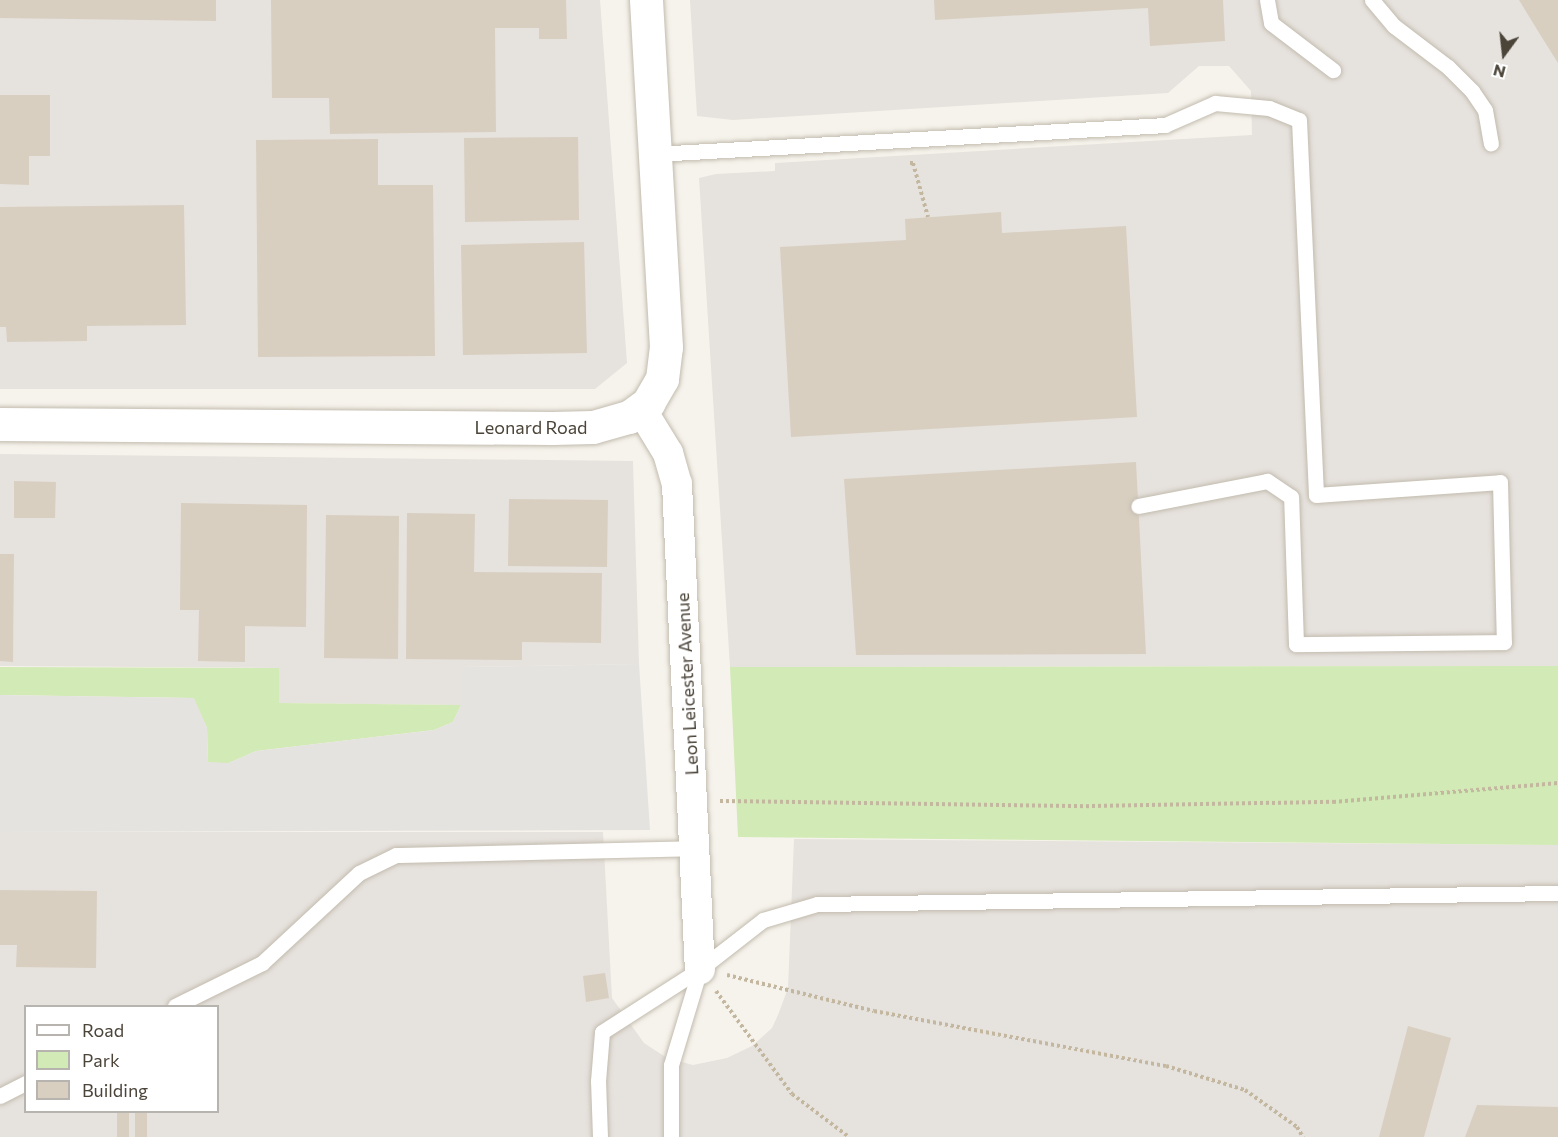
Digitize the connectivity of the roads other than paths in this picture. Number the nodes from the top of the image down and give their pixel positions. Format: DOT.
graph roads {
  1 [pos="646,0"];
  2 [pos="1267,0"];
  3 [pos="1372,0"];
  4 [pos="1333,70"];
  5 [pos="1491,143"];
  6 [pos="656,154"];
  7 [pos="641,409"];
  8 [pos="0,424"];
  9 [pos="1316,495"];
  10 [pos="1291,497"];
  11 [pos="1138,506"];
  12 [pos="694,848"];
  13 [pos="1558,893"];
  14 [pos="700,969"];
  15 [pos="177,1005"];
  16 [pos="24,1084"];
  17 [pos="0,1096"];
  18 [pos="600,1137"];
  19 [pos="671,1137"];
  1 -- 6 [label="street, Leonard Road"];
  2 -- 4 [label="lane"];
  3 -- 5 [label="lane"];
  6 -- 7 [label="street, Leonard Road"];
  6 -- 9 [label="lane"];
  7 -- 8 [label="street, Leonard Road"];
  7 -- 12 [label="street, Leon Leicester Avenue"];
  9 -- 10 [label="lane"];
  9 -- 10 [label="lane"];
  10 -- 11 [label="lane"];
  12 -- 14 [label="street, Leon Leicester Avenue"];
  12 -- 15 [label="lane"];
  13 -- 14 [label="lane"];
  14 -- 18 [label="lane"];
  14 -- 19 [label="lane"];
  16 -- 17 [label="lane"];
}
